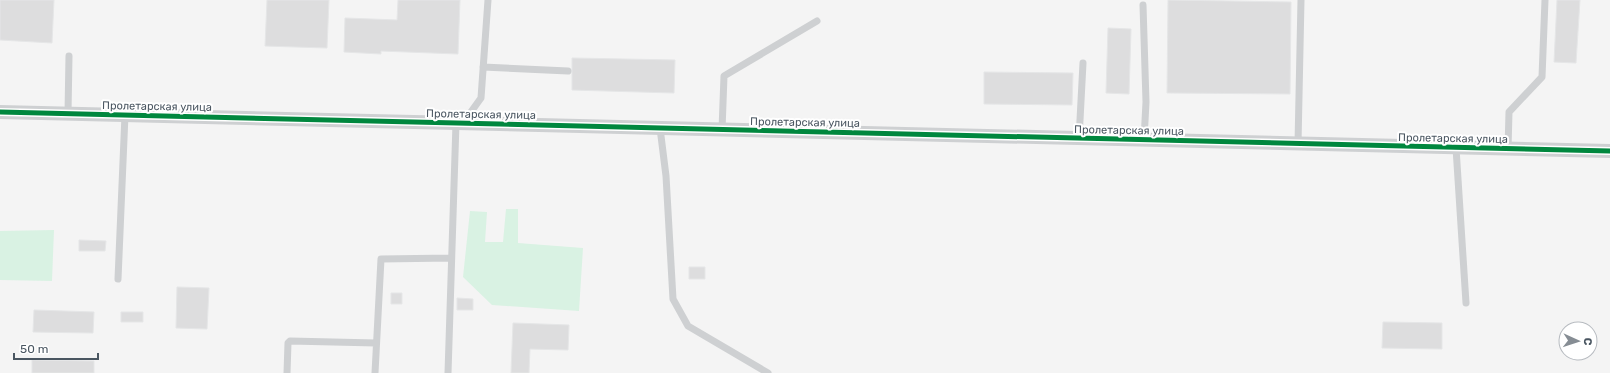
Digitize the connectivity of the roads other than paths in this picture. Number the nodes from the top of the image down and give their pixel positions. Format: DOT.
graph roads {
  1 [pos="488,0"];
  2 [pos="1301,0"];
  3 [pos="1545,0"];
  4 [pos="1143,6"];
  5 [pos="817,21"];
  6 [pos="69,56"];
  7 [pos="1083,63"];
  8 [pos="483,67"];
  9 [pos="568,71"];
  10 [pos="0,112"];
  11 [pos="68,113"];
  12 [pos="125,115"];
  13 [pos="460,123"];
  14 [pos="660,128"];
  15 [pos="722,130"];
  16 [pos="1080,139"];
  17 [pos="1144,140"];
  18 [pos="1298,144"];
  19 [pos="1456,148"];
  20 [pos="1508,149"];
  21 [pos="1610,151"];
  22 [pos="451,258"];
  23 [pos="118,278"];
  24 [pos="1466,303"];
  25 [pos="376,344"];
  26 [pos="287,373"];
  27 [pos="375,373"];
  28 [pos="448,373"];
  29 [pos="768,373"];
  1 -- 8 [label="lane"];
  2 -- 18 [label="lane"];
  3 -- 20 [label="lane"];
  4 -- 17 [label="lane"];
  5 -- 15 [label="lane"];
  6 -- 11 [label="lane"];
  7 -- 16 [label="lane"];
  8 -- 9 [label="lane"];
  8 -- 13 [label="lane"];
  10 -- 11 [label="street, Пролетарская улица"];
  11 -- 12 [label="street, Пролетарская улица"];
  12 -- 13 [label="street, Пролетарская улица"];
  12 -- 23 [label="lane"];
  13 -- 14 [label="street, Пролетарская улица"];
  13 -- 22 [label="lane"];
  14 -- 15 [label="street, Пролетарская улица"];
  14 -- 29 [label="lane"];
  15 -- 16 [label="street, Пролетарская улица"];
  16 -- 17 [label="street, Пролетарская улица"];
  17 -- 18 [label="street, Пролетарская улица"];
  18 -- 19 [label="street, Пролетарская улица"];
  19 -- 20 [label="street, Пролетарская улица"];
  19 -- 24 [label="lane"];
  20 -- 21 [label="street, Пролетарская улица"];
  22 -- 25 [label="lane"];
  22 -- 28 [label="lane"];
  25 -- 26 [label="lane"];
  25 -- 27 [label="lane"];
}
